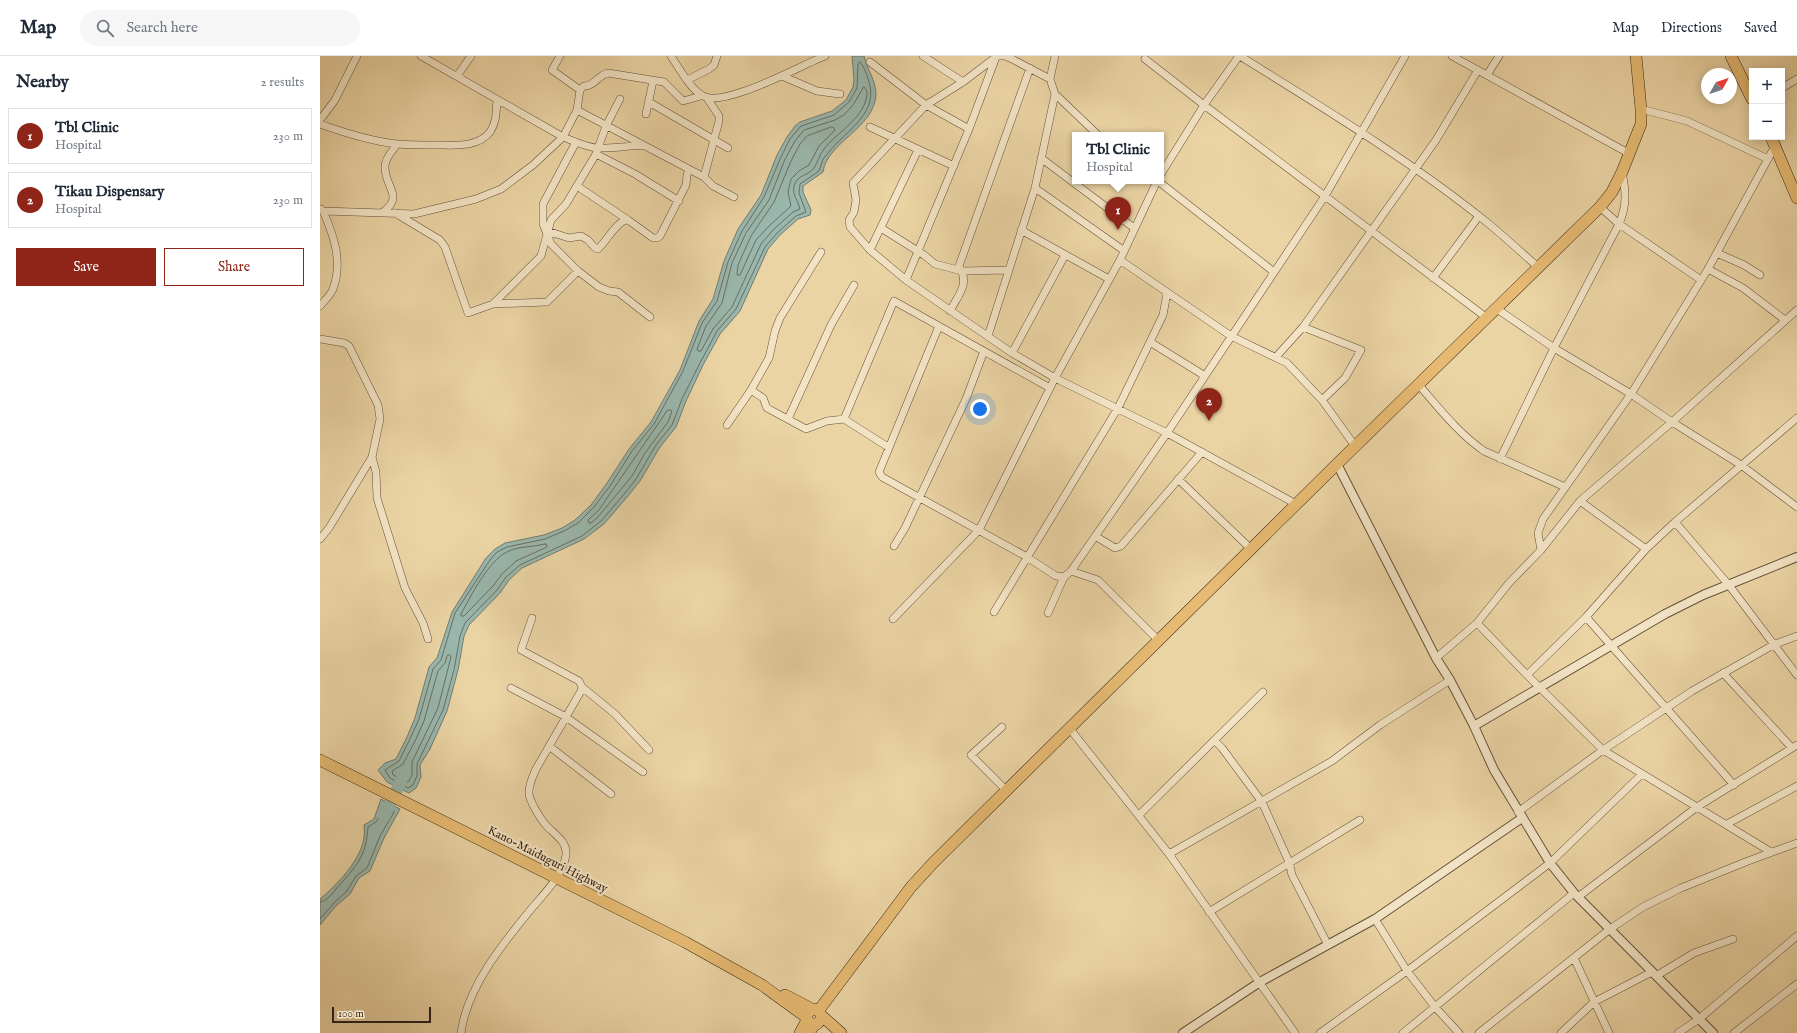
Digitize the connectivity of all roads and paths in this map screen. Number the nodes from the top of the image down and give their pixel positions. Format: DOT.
graph roads {
  1 [pos="357,56"];
  2 [pos="421,56"];
  3 [pos="471,56"];
  4 [pos="560,56"];
  5 [pos="671,56"];
  6 [pos="716,56"];
  7 [pos="825,56"];
  8 [pos="923,56"];
  9 [pos="996,56"];
  10 [pos="1055,56"];
  11 [pos="1240,56"];
  12 [pos="1405,56"];
  13 [pos="1452,56"];
  14 [pos="1499,56"];
  15 [pos="1636,56"];
  16 [pos="1731,56"];
  17 [pos="1145,59"];
  18 [pos="870,62"];
  19 [pos="1030,68"];
  20 [pos="1478,70"];
  21 [pos="1487,75"];
  22 [pos="457,76"];
  23 [pos="782,76"];
  24 [pos="1050,79"];
  25 [pos="1797,79"];
  26 [pos="687,80"];
  27 [pos="653,81"];
  28 [pos="963,82"];
  29 [pos="1785,86"];
  30 [pos="580,90"];
  31 [pos="1749,93"];
  32 [pos="840,94"];
  33 [pos="1054,94"];
  34 [pos="704,97"];
  35 [pos="620,99"];
  36 [pos="497,100"];
  37 [pos="649,102"];
  38 [pos="926,105"];
  39 [pos="1204,105"];
  40 [pos="1641,109"];
  41 [pos="577,110"];
  42 [pos="646,114"];
  43 [pos="320,120"];
  44 [pos="320,124"];
  45 [pos="606,126"];
  46 [pos="870,127"];
  47 [pos="969,129"];
  48 [pos="1095,132"];
  49 [pos="1362,133"];
  50 [pos="563,137"];
  51 [pos="714,140"];
  52 [pos="895,140"];
  53 [pos="576,142"];
  54 [pos="397,144"];
  55 [pos="1774,144"];
  56 [pos="642,146"];
  57 [pos="728,148"];
  58 [pos="918,150"];
  59 [pos="597,151"];
  60 [pos="1630,154"];
  61 [pos="1042,158"];
  62 [pos="1768,159"];
  63 [pos="954,166"];
  64 [pos="689,169"];
  65 [pos="1164,169"];
  66 [pos="1414,169"];
  67 [pos="1622,172"];
  68 [pos="704,177"];
  69 [pos="1072,181"];
  70 [pos="1797,183"];
  71 [pos="1076,184"];
  72 [pos="1156,184"];
  73 [pos="1161,184"];
  74 [pos="577,186"];
  75 [pos="1035,188"];
  76 [pos="1325,196"];
  77 [pos="734,198"];
  78 [pos="1797,198"];
  79 [pos="679,200"];
  80 [pos="1600,206"];
  81 [pos="322,210"];
  82 [pos="383,212"];
  83 [pos="393,212"];
  84 [pos="1479,216"];
  85 [pos="628,220"];
  86 [pos="1619,224"];
  87 [pos="881,228"];
  88 [pos="1134,228"];
  89 [pos="1021,230"];
  90 [pos="1371,231"];
  91 [pos="547,232"];
  92 [pos="870,250"];
  93 [pos="1123,250"];
  94 [pos="821,252"];
  95 [pos="918,252"];
  96 [pos="1717,253"];
  97 [pos="1065,255"];
  98 [pos="1120,260"];
  99 [pos="1539,268"];
  100 [pos="1708,269"];
  101 [pos="1008,270"];
  102 [pos="578,271"];
  103 [pos="962,271"];
  104 [pos="1274,272"];
  105 [pos="1760,275"];
  106 [pos="1433,278"];
  107 [pos="906,280"];
  108 [pos="1109,280"];
  109 [pos="1701,280"];
  110 [pos="854,285"];
  111 [pos="1166,293"];
  112 [pos="493,304"];
  113 [pos="320,306"];
  114 [pos="1497,309"];
  115 [pos="1797,310"];
  116 [pos="950,311"];
  117 [pos="650,317"];
  118 [pos="1487,318"];
  119 [pos="1785,320"];
  120 [pos="939,326"];
  121 [pos="1304,327"];
  122 [pos="988,336"];
  123 [pos="1231,336"];
  124 [pos="320,339"];
  125 [pos="1150,342"];
  126 [pos="1554,348"];
  127 [pos="984,351"];
  128 [pos="1012,354"];
  129 [pos="1276,357"];
  130 [pos="1205,376"];
  131 [pos="1055,378"];
  132 [pos="1418,384"];
  133 [pos="1050,388"];
  134 [pos="751,390"];
  135 [pos="1631,394"];
  136 [pos="1322,400"];
  137 [pos="1118,408"];
  138 [pos="1797,418"];
  139 [pos="788,419"];
  140 [pos="844,419"];
  141 [pos="1672,422"];
  142 [pos="727,425"];
  143 [pos="1168,433"];
  144 [pos="1355,446"];
  145 [pos="888,447"];
  146 [pos="1202,452"];
  147 [pos="372,456"];
  148 [pos="1500,459"];
  149 [pos="1336,464"];
  150 [pos="1742,465"];
  151 [pos="1178,479"];
  152 [pos="1565,487"];
  153 [pos="919,497"];
  154 [pos="1580,501"];
  155 [pos="1296,504"];
  156 [pos="1797,507"];
  157 [pos="1675,522"];
  158 [pos="979,530"];
  159 [pos="1095,536"];
  160 [pos="320,539"];
  161 [pos="894,546"];
  162 [pos="1251,549"];
  163 [pos="1646,549"];
  164 [pos="1541,550"];
  165 [pos="1027,557"];
  166 [pos="1797,557"];
  167 [pos="1071,571"];
  168 [pos="1064,577"];
  169 [pos="1728,584"];
  170 [pos="994,612"];
  171 [pos="1048,613"];
  172 [pos="1586,617"];
  173 [pos="532,618"];
  174 [pos="893,619"];
  175 [pos="1477,623"];
  176 [pos="1797,636"];
  177 [pos="428,639"];
  178 [pos="1159,640"];
  179 [pos="1775,644"];
  180 [pos="1611,645"];
  181 [pos="1436,658"];
  182 [pos="1723,673"];
  183 [pos="1527,675"];
  184 [pos="1797,675"];
  185 [pos="1450,680"];
  186 [pos="582,687"];
  187 [pos="1540,687"];
  188 [pos="511,688"];
  189 [pos="1263,692"];
  190 [pos="1666,709"];
  191 [pos="566,717"];
  192 [pos="1474,726"];
  193 [pos="1002,727"];
  194 [pos="1070,729"];
  195 [pos="1215,741"];
  196 [pos="549,746"];
  197 [pos="1794,747"];
  198 [pos="649,750"];
  199 [pos="1603,750"];
  200 [pos="320,760"];
  201 [pos="643,772"];
  202 [pos="1642,774"];
  203 [pos="1734,785"];
  204 [pos="1797,786"];
  205 [pos="1006,790"];
  206 [pos="611,794"];
  207 [pos="1262,802"];
  208 [pos="1697,807"];
  209 [pos="1139,815"];
  210 [pos="1520,815"];
  211 [pos="1360,820"];
  212 [pos="1727,824"];
  213 [pos="1797,843"];
  214 [pos="1771,852"];
  215 [pos="1169,854"];
  216 [pos="1290,862"];
  217 [pos="1550,863"];
  218 [pos="557,878"];
  219 [pos="1576,895"];
  220 [pos="1209,912"];
  221 [pos="1375,919"];
  222 [pos="1610,929"];
  223 [pos="1797,936"];
  224 [pos="1733,939"];
  225 [pos="1328,946"];
  226 [pos="1574,958"];
  227 [pos="1407,971"];
  228 [pos="1654,974"];
  229 [pos="1260,982"];
  230 [pos="1797,984"];
  231 [pos="1594,1002"];
  232 [pos="1435,1007"];
  233 [pos="813,1019"];
  234 [pos="1699,1019"];
  235 [pos="461,1033"];
  236 [pos="800,1033"];
  237 [pos="831,1033"];
  238 [pos="840,1033"];
  239 [pos="1183,1033"];
  240 [pos="1296,1033"];
  241 [pos="1320,1033"];
  242 [pos="1403,1033"];
  243 [pos="1459,1033"];
  244 [pos="1479,1033"];
  245 [pos="1561,1033"];
  246 [pos="1609,1033"];
  247 [pos="1678,1033"];
  248 [pos="1713,1033"];
  249 [pos="1734,1033"];
  1 -- 43 [label="street"];
  2 -- 22 [label="street"];
  3 -- 22 [label="street"];
  4 -- 30 [label="street"];
  5 -- 26 [label="street"];
  6 -- 26 [label="street"];
  7 -- 23 [label="street"];
  8 -- 28 [label="street"];
  9 -- 19 [label="street"];
  9 -- 28 [label="street"];
  9 -- 47 [label="street"];
  10 -- 24 [label="street"];
  11 -- 39 [label="street"];
  11 -- 49 [label="street"];
  12 -- 49 [label="street"];
  13 -- 20 [label="street"];
  14 -- 21 [label="street"];
  15 -- 40 [label="main road"];
  16 -- 31 [label="main road"];
  17 -- 39 [label="street"];
  18 -- 38 [label="street"];
  19 -- 24 [label="street"];
  19 -- 103 [label="street"];
  20 -- 21 [label="street"];
  20 -- 66 [label="street"];
  21 -- 60 [label="street"];
  22 -- 36 [label="street"];
  23 -- 32 [label="street"];
  23 -- 34 [label="street"];
  24 -- 33 [label="street"];
  25 -- 29 [label="street"];
  26 -- 34 [label="street"];
  27 -- 30 [label="street"];
  27 -- 34 [label="street"];
  27 -- 37 [label="street"];
  28 -- 38 [label="street"];
  30 -- 41 [label="street"];
  33 -- 48 [label="street"];
  33 -- 61 [label="street"];
  34 -- 51 [label="street"];
  35 -- 45 [label="street"];
  36 -- 50 [label="street"];
  36 -- 54 [label="street"];
  37 -- 42 [label="street"];
  37 -- 51 [label="street"];
  38 -- 47 [label="street"];
  38 -- 52 [label="street"];
  39 -- 65 [label="street"];
  39 -- 76 [label="street"];
  40 -- 60 [label="main road"];
  40 -- 62 [label="street"];
  41 -- 45 [label="street"];
  41 -- 50 [label="street"];
  44 -- 54 [label="street"];
  45 -- 56 [label="street"];
  45 -- 59 [label="street"];
  46 -- 52 [label="street"];
  47 -- 63 [label="street"];
  49 -- 66 [label="street"];
  49 -- 76 [label="street"];
  50 -- 53 [label="street"];
  50 -- 83 [label="street"];
  51 -- 57 [label="street"];
  51 -- 68 [label="street"];
  52 -- 58 [label="street"];
  52 -- 92 [label="street"];
  53 -- 59 [label="street"];
  53 -- 91 [label="street"];
  54 -- 82 [label="street"];
  55 -- 62 [label="street"];
  55 -- 70 [label="main road"];
  55 -- 78 [label="main road"];
  56 -- 59 [label="street"];
  56 -- 64 [label="street"];
  58 -- 63 [label="street"];
  58 -- 87 [label="street"];
  59 -- 74 [label="street"];
  59 -- 79 [label="street"];
  60 -- 67 [label="main road"];
  61 -- 69 [label="street"];
  61 -- 75 [label="street"];
  62 -- 96 [label="street"];
  63 -- 95 [label="street"];
  64 -- 68 [label="street"];
  64 -- 79 [label="street"];
  66 -- 84 [label="street"];
  66 -- 90 [label="street"];
  67 -- 80 [label="main road"];
  67 -- 86 [label="street"];
  68 -- 77 [label="street"];
  71 -- 88 [label="street"];
  72 -- 88 [label="street"];
  73 -- 104 [label="street"];
  74 -- 85 [label="street"];
  74 -- 91 [label="street"];
  75 -- 89 [label="street"];
  75 -- 93 [label="street"];
  76 -- 90 [label="street"];
  76 -- 104 [label="street"];
  79 -- 85 [label="street"];
  80 -- 86 [label="street"];
  80 -- 99 [label="main road"];
  81 -- 82 [label="street"];
  81 -- 113 [label="street"];
  82 -- 83 [label="street"];
  83 -- 112 [label="street"];
  84 -- 99 [label="street"];
  84 -- 106 [label="street"];
  85 -- 91 [label="street"];
  86 -- 109 [label="street"];
  86 -- 126 [label="street"];
  87 -- 92 [label="street"];
  87 -- 95 [label="street"];
  88 -- 93 [label="street"];
  89 -- 97 [label="street"];
  89 -- 101 [label="street"];
  90 -- 106 [label="street"];
  90 -- 121 [label="street"];
  91 -- 102 [label="street"];
  91 -- 112 [label="street"];
  92 -- 107 [label="street"];
  93 -- 98 [label="street"];
  94 -- 134 [label="street"];
  95 -- 103 [label="street"];
  95 -- 107 [label="street"];
  96 -- 100 [label="street"];
  96 -- 105 [label="street"];
  97 -- 108 [label="street"];
  97 -- 128 [label="street"];
  98 -- 108 [label="street"];
  98 -- 111 [label="street"];
  99 -- 114 [label="main road"];
  100 -- 109 [label="street"];
  100 -- 119 [label="street"];
  101 -- 103 [label="street"];
  101 -- 122 [label="street"];
  102 -- 112 [label="street"];
  102 -- 117 [label="street"];
  103 -- 116 [label="street"];
  104 -- 123 [label="street"];
  106 -- 118 [label="street"];
  107 -- 116 [label="street"];
  108 -- 131 [label="street"];
  109 -- 135 [label="street"];
  110 -- 139 [label="street"];
  111 -- 123 [label="street"];
  111 -- 125 [label="street"];
  114 -- 118 [label="main road"];
  114 -- 126 [label="street"];
  115 -- 119 [label="street"];
  116 -- 122 [label="street"];
  118 -- 132 [label="main road"];
  119 -- 141 [label="street"];
  120 -- 127 [label="street"];
  120 -- 140 [label="street"];
  120 -- 145 [label="street"];
  121 -- 129 [label="street"];
  121 -- 136 [label="street"];
  122 -- 128 [label="street"];
  123 -- 129 [label="street"];
  123 -- 130 [label="street"];
  124 -- 147 [label="street"];
  125 -- 130 [label="street"];
  125 -- 137 [label="street"];
  126 -- 135 [label="street"];
  126 -- 148 [label="street"];
  127 -- 133 [label="street"];
  127 -- 153 [label="street"];
  128 -- 131 [label="street"];
  129 -- 136 [label="street"];
  130 -- 143 [label="street"];
  131 -- 133 [label="street"];
  131 -- 137 [label="street"];
  132 -- 144 [label="main road"];
  132 -- 148 [label="street"];
  133 -- 158 [label="street"];
  134 -- 139 [label="street"];
  134 -- 142 [label="street"];
  135 -- 141 [label="street"];
  135 -- 152 [label="street"];
  136 -- 144 [label="street"];
  137 -- 143 [label="street"];
  137 -- 165 [label="street"];
  138 -- 150 [label="street"];
  139 -- 140 [label="street"];
  140 -- 145 [label="street"];
  141 -- 150 [label="street"];
  141 -- 154 [label="street"];
  143 -- 146 [label="street"];
  143 -- 159 [label="street"];
  144 -- 149 [label="main road"];
  145 -- 153 [label="street"];
  146 -- 151 [label="street"];
  146 -- 155 [label="street"];
  147 -- 160 [label="street"];
  147 -- 177 [label="street"];
  148 -- 152 [label="street"];
  149 -- 155 [label="main road"];
  149 -- 181 [label="street"];
  150 -- 156 [label="street"];
  150 -- 157 [label="street"];
  151 -- 159 [label="street"];
  151 -- 162 [label="street"];
  152 -- 164 [label="street"];
  153 -- 158 [label="street"];
  153 -- 161 [label="street"];
  154 -- 163 [label="street"];
  154 -- 164 [label="street"];
  155 -- 162 [label="main road"];
  157 -- 163 [label="street"];
  157 -- 169 [label="street"];
  158 -- 165 [label="street"];
  158 -- 174 [label="street"];
  159 -- 167 [label="street"];
  162 -- 178 [label="main road"];
  163 -- 172 [label="street"];
  164 -- 175 [label="street"];
  165 -- 168 [label="street"];
  165 -- 170 [label="street"];
  166 -- 169 [label="street"];
  167 -- 168 [label="street"];
  167 -- 178 [label="street"];
  168 -- 171 [label="street"];
  169 -- 179 [label="street"];
  169 -- 180 [label="street"];
  172 -- 180 [label="street"];
  172 -- 183 [label="street"];
  173 -- 186 [label="street"];
  175 -- 181 [label="street"];
  175 -- 183 [label="street"];
  176 -- 179 [label="street"];
  178 -- 194 [label="main road"];
  179 -- 182 [label="street"];
  179 -- 184 [label="street"];
  180 -- 187 [label="street"];
  180 -- 190 [label="street"];
  181 -- 185 [label="street"];
  182 -- 190 [label="street"];
  182 -- 197 [label="street"];
  183 -- 187 [label="street"];
  185 -- 192 [label="street"];
  185 -- 207 [label="street"];
  186 -- 191 [label="street"];
  186 -- 198 [label="street"];
  187 -- 192 [label="street"];
  187 -- 199 [label="street"];
  188 -- 191 [label="street"];
  189 -- 195 [label="street"];
  190 -- 199 [label="street"];
  190 -- 203 [label="street"];
  191 -- 196 [label="street"];
  191 -- 201 [label="street"];
  192 -- 210 [label="street"];
  193 -- 205 [label="street"];
  194 -- 205 [label="main road"];
  194 -- 209 [label="street"];
  195 -- 207 [label="street"];
  195 -- 209 [label="street"];
  196 -- 206 [label="street"];
  196 -- 218 [label="street"];
  197 -- 203 [label="street"];
  199 -- 202 [label="street"];
  199 -- 210 [label="street"];
  200 -- 218 [label="main road, Kano-Maiduguri Highway"];
  202 -- 208 [label="street"];
  202 -- 217 [label="street"];
  203 -- 208 [label="street"];
  204 -- 212 [label="street"];
  205 -- 233 [label="main road"];
  207 -- 215 [label="street"];
  207 -- 216 [label="street"];
  208 -- 212 [label="street"];
  208 -- 219 [label="street"];
  209 -- 215 [label="street"];
  210 -- 217 [label="street"];
  210 -- 221 [label="street"];
  211 -- 216 [label="street"];
  212 -- 214 [label="street"];
  213 -- 214 [label="street"];
  214 -- 222 [label="street"];
  215 -- 220 [label="street"];
  216 -- 220 [label="street"];
  216 -- 225 [label="street"];
  217 -- 219 [label="street"];
  217 -- 227 [label="street"];
  218 -- 233 [label="main road, Kano-Maiduguri Highway"];
  218 -- 235 [label="street"];
  219 -- 222 [label="street"];
  219 -- 232 [label="street"];
  220 -- 229 [label="street"];
  221 -- 225 [label="street"];
  221 -- 227 [label="street"];
  222 -- 226 [label="street"];
  222 -- 228 [label="street"];
  223 -- 234 [label="street"];
  224 -- 228 [label="street"];
  225 -- 229 [label="street"];
  226 -- 231 [label="street"];
  226 -- 244 [label="street"];
  227 -- 232 [label="street"];
  227 -- 241 [label="street"];
  228 -- 231 [label="street"];
  228 -- 234 [label="street"];
  229 -- 239 [label="street"];
  229 -- 240 [label="street"];
  230 -- 249 [label="street"];
  231 -- 245 [label="street"];
  231 -- 246 [label="street"];
  232 -- 242 [label="street"];
  232 -- 243 [label="street"];
  233 -- 236 [label="main road"];
  233 -- 237 [label="main road, Kano-Maiduguri Highway"];
  233 -- 238 [label="main road, Kano-Maiduguri Highway"];
  234 -- 247 [label="street"];
  234 -- 248 [label="street"];
}
